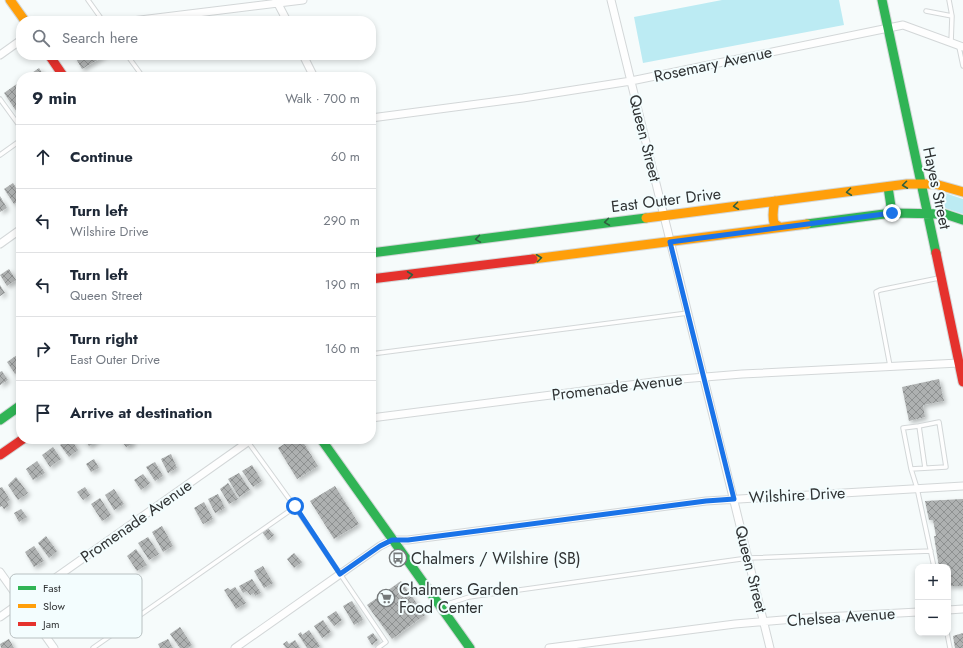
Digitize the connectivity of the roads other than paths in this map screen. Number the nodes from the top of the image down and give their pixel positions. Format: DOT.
graph roads {
  1 [pos="10,0"];
  2 [pos="88,0"];
  3 [pos="303,0"];
  4 [pos="611,0"];
  5 [pos="882,0"];
  6 [pos="949,0"];
  7 [pos="277,2"];
  8 [pos="926,11"];
  9 [pos="21,16"];
  10 [pos="99,16"];
  11 [pos="170,16"];
  12 [pos="284,16"];
  13 [pos="952,16"];
  14 [pos="888,28"];
  15 [pos="951,42"];
  16 [pos="16,44"];
  17 [pos="961,46"];
  18 [pos="0,55"];
  19 [pos="52,60"];
  20 [pos="131,60"];
  21 [pos="306,60"];
  22 [pos="963,66"];
  23 [pos="61,72"];
  24 [pos="140,72"];
  25 [pos="312,72"];
  26 [pos="631,81"];
  27 [pos="0,99"];
  28 [pos="376,117"];
  29 [pos="16,121"];
  30 [pos="16,144"];
  31 [pos="0,155"];
  32 [pos="921,184"];
  33 [pos="888,187"];
  34 [pos="963,192"];
  35 [pos="775,201"];
  36 [pos="892,213"];
  37 [pos="928,214"];
  38 [pos="664,215"];
  39 [pos="963,220"];
  40 [pos="779,227"];
  41 [pos="16,233"];
  42 [pos="670,242"];
  43 [pos="0,244"];
  44 [pos="376,252"];
  45 [pos="940,278"];
  46 [pos="376,279"];
  47 [pos="688,313"];
  48 [pos="376,353"];
  49 [pos="961,364"];
  50 [pos="890,367"];
  51 [pos="703,377"];
  52 [pos="963,382"];
  53 [pos="16,409"];
  54 [pos="376,417"];
  55 [pos="0,420"];
  56 [pos="919,426"];
  57 [pos="16,444"];
  58 [pos="243,444"];
  59 [pos="249,444"];
  60 [pos="325,444"];
  61 [pos="0,455"];
  62 [pos="925,468"];
  63 [pos="911,470"];
  64 [pos="963,486"];
  65 [pos="917,488"];
  66 [pos="734,499"];
  67 [pos="295,506"];
  68 [pos="392,540"];
  69 [pos="931,551"];
  70 [pos="748,558"];
  71 [pos="933,564"];
  72 [pos="0,572"];
  73 [pos="61,574"];
  74 [pos="340,574"];
  75 [pos="10,586"];
  76 [pos="440,607"];
  77 [pos="963,609"];
  78 [pos="10,610"];
  79 [pos="951,610"];
  80 [pos="915,612"];
  81 [pos="142,614"];
  82 [pos="0,617"];
  83 [pos="764,622"];
  84 [pos="948,636"];
  85 [pos="47,638"];
  86 [pos="107,638"];
  87 [pos="54,648"];
  88 [pos="93,648"];
  89 [pos="234,648"];
  90 [pos="378,648"];
  91 [pos="470,648"];
  92 [pos="549,648"];
  93 [pos="770,648"];
  94 [pos="950,648"];
  1 -- 9 [label="street"];
  2 -- 10 [label="lane"];
  3 -- 7 [label="street"];
  4 -- 26 [label="street, Queen Street"];
  5 -- 14 [label="street, Hayes Street"];
  6 -- 13 [label="lane"];
  7 -- 11 [label="street"];
  7 -- 12 [label="street"];
  8 -- 13 [label="lane"];
  13 -- 15 [label="lane"];
  14 -- 15 [label="street, Rosemary Avenue"];
  14 -- 26 [label="street, Rosemary Avenue"];
  14 -- 32 [label="street, Hayes Street"];
  15 -- 17 [label="street, Rosemary Avenue"];
  16 -- 18 [label="street"];
  17 -- 22 [label="lane"];
  19 -- 23 [label="street"];
  20 -- 24 [label="lane"];
  21 -- 25 [label="street"];
  26 -- 28 [label="street, Rosemary Avenue"];
  26 -- 38 [label="street, Queen Street"];
  27 -- 29 [label="lane"];
  30 -- 31 [label="lane"];
  32 -- 33 [label="street, East Outer Drive, one-way"];
  32 -- 34 [label="street, East Outer Drive"];
  32 -- 37 [label="street, Hayes Street"];
  33 -- 35 [label="street, East Outer Drive, one-way"];
  33 -- 36 [label="street"];
  35 -- 38 [label="street, East Outer Drive, one-way"];
  35 -- 40 [label="street"];
  36 -- 37 [label="street"];
  36 -- 40 [label="street"];
  37 -- 39 [label="street"];
  37 -- 45 [label="street, Hayes Street"];
  38 -- 42 [label="street, Queen Street"];
  38 -- 44 [label="street, East Outer Drive, one-way"];
  40 -- 42 [label="street"];
  41 -- 43 [label="street"];
  46 -- 42 [label="street, one-way"];
  42 -- 47 [label="street, Queen Street"];
  45 -- 49 [label="street, Hayes Street"];
  45 -- 50 [label="lane"];
  47 -- 48 [label="lane"];
  47 -- 51 [label="street, Queen Street"];
  49 -- 50 [label="street, Promenade Avenue"];
  49 -- 52 [label="street, Hayes Street"];
  50 -- 51 [label="street, Promenade Avenue"];
  51 -- 54 [label="street, Promenade Avenue"];
  51 -- 66 [label="street, Queen Street"];
  53 -- 55 [label="street"];
  56 -- 62 [label="lane"];
  56 -- 62 [label="lane"];
  56 -- 63 [label="lane"];
  57 -- 61 [label="street"];
  58 -- 73 [label="street, Promenade Avenue"];
  59 -- 67 [label="lane"];
  60 -- 68 [label="street"];
  62 -- 63 [label="lane"];
  63 -- 65 [label="lane"];
  64 -- 65 [label="street, Wilshire Drive"];
  65 -- 66 [label="street, Wilshire Drive"];
  65 -- 69 [label="lane"];
  66 -- 68 [label="street, Wilshire Drive"];
  66 -- 70 [label="street, Queen Street"];
  67 -- 74 [label="lane"];
  67 -- 81 [label="lane"];
  68 -- 74 [label="street, Wilshire Drive"];
  68 -- 76 [label="street"];
  69 -- 70 [label="lane"];
  69 -- 71 [label="lane"];
  70 -- 76 [label="lane"];
  70 -- 83 [label="street, Queen Street"];
  72 -- 75 [label="street"];
  74 -- 89 [label="street, Wilshire Drive"];
  74 -- 90 [label="lane"];
  76 -- 91 [label="street"];
  77 -- 79 [label="street"];
  78 -- 82 [label="street, Promenade Avenue"];
  80 -- 83 [label="street, Chelsea Avenue"];
  83 -- 92 [label="street, Chelsea Avenue"];
  83 -- 93 [label="street, Queen Street"];
  84 -- 94 [label="lane"];
  85 -- 87 [label="street"];
  86 -- 88 [label="lane"];
}
